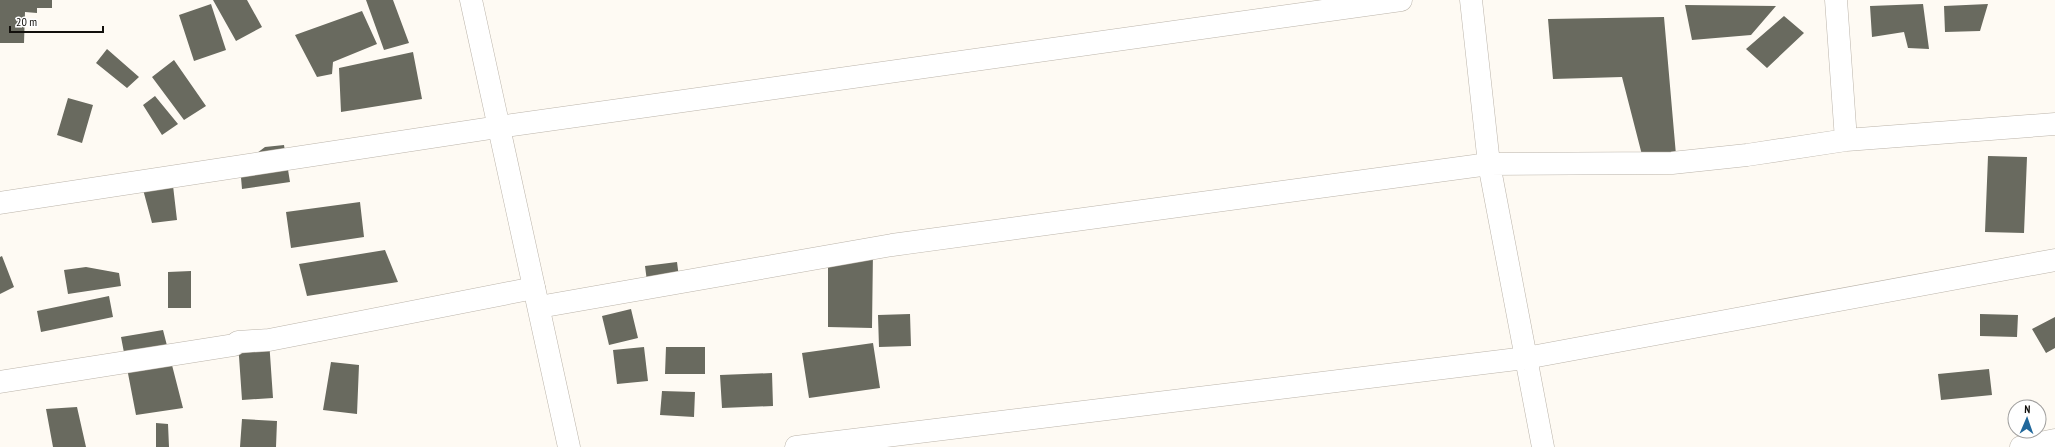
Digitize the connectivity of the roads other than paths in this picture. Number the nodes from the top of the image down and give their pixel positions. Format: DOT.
graph roads {
  1 [pos="471,0"];
  2 [pos="1401,0"];
  3 [pos="1471,0"];
  4 [pos="1836,0"];
  5 [pos="2055,124"];
  6 [pos="498,127"];
  7 [pos="1846,140"];
  8 [pos="1489,164"];
  9 [pos="0,203"];
  10 [pos="2055,260"];
  11 [pos="537,298"];
  12 [pos="1526,358"];
  13 [pos="0,382"];
  14 [pos="2055,440"];
  15 [pos="569,447"];
  16 [pos="796,447"];
  17 [pos="1543,447"];
  18 [pos="2022,447"];
  1 -- 6 [label="street"];
  2 -- 6 [label="street"];
  3 -- 8 [label="street"];
  4 -- 7 [label="street"];
  5 -- 7 [label="street"];
  6 -- 9 [label="street"];
  6 -- 11 [label="street"];
  7 -- 8 [label="street"];
  8 -- 11 [label="street"];
  8 -- 12 [label="street"];
  10 -- 12 [label="street"];
  11 -- 13 [label="street"];
  11 -- 15 [label="street"];
  12 -- 16 [label="street"];
  12 -- 17 [label="street"];
  14 -- 18 [label="street"];
}
